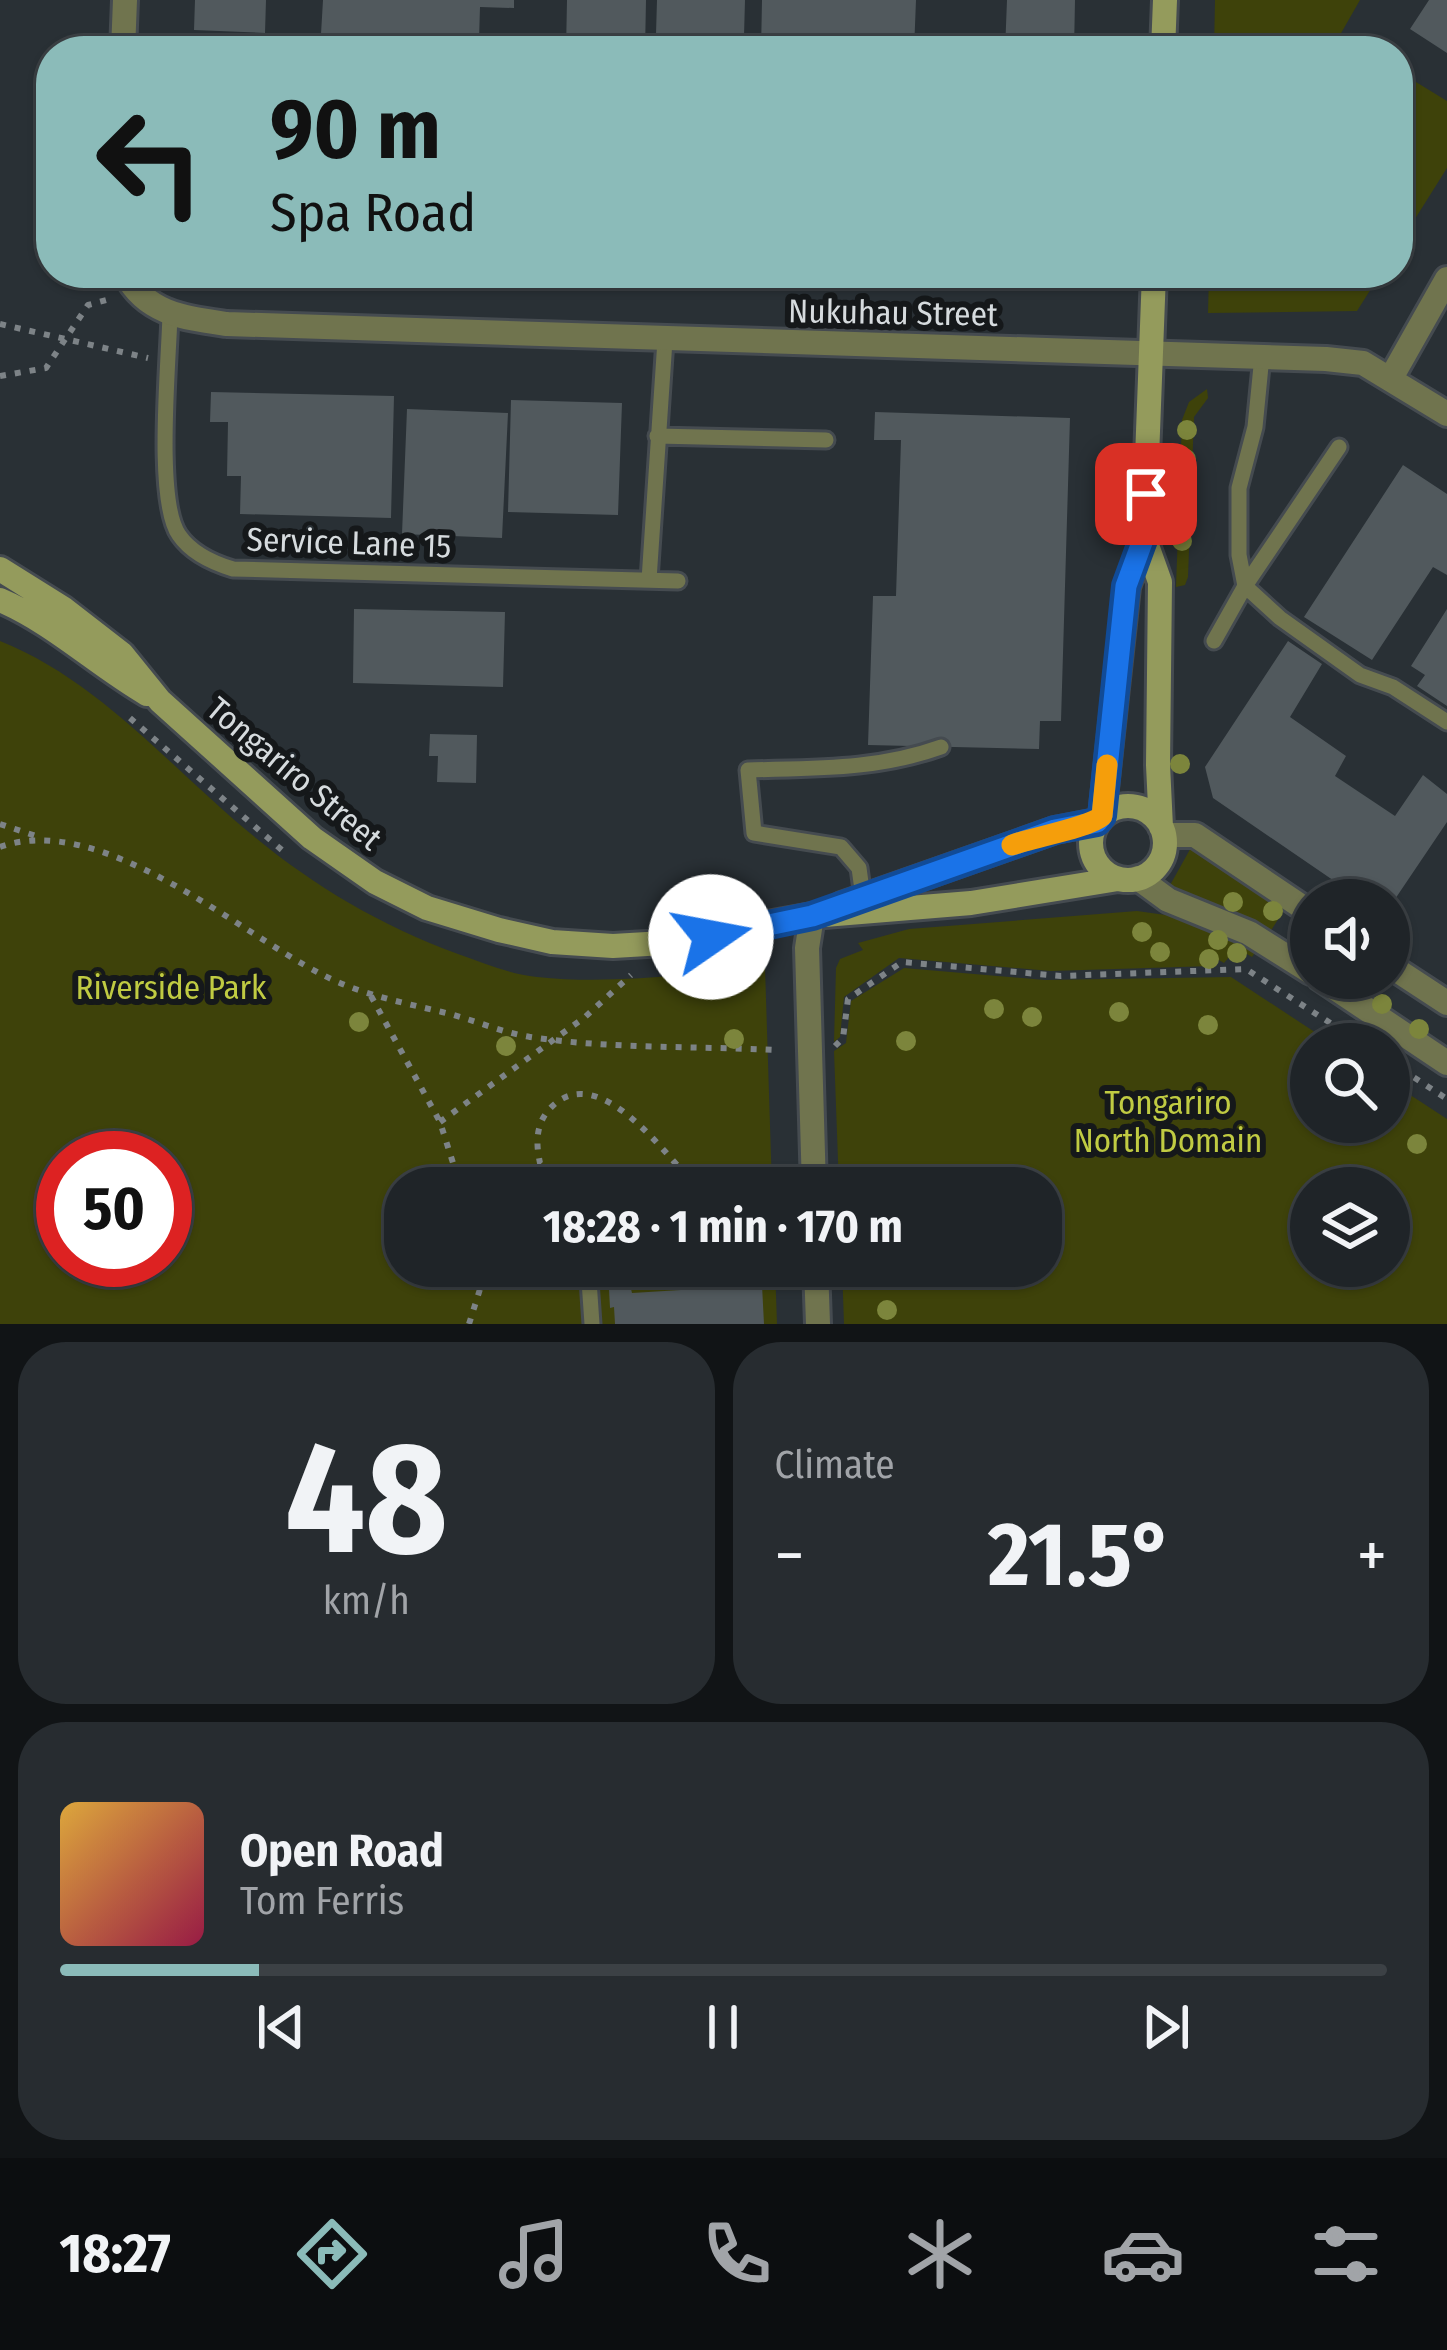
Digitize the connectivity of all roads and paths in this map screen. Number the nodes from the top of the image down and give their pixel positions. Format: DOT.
graph roads {
  1 [pos="125,0"];
  2 [pos="1165,0"];
  3 [pos="124,36"];
  4 [pos="1163,36"];
  5 [pos="1447,279"];
  6 [pos="119,288"];
  7 [pos="138,288"];
  8 [pos="1154,288"];
  9 [pos="170,314"];
  10 [pos="0,323"];
  11 [pos="67,339"];
  12 [pos="665,340"];
  13 [pos="1152,352"];
  14 [pos="1262,356"];
  15 [pos="169,363"];
  16 [pos="0,376"];
  17 [pos="1391,379"];
  18 [pos="1447,414"];
  19 [pos="656,436"];
  20 [pos="826,440"];
  21 [pos="1339,447"];
  22 [pos="1144,537"];
  23 [pos="0,569"];
  24 [pos="649,580"];
  25 [pos="678,581"];
  26 [pos="1245,586"];
  27 [pos="0,600"];
  28 [pos="1214,641"];
  29 [pos="160,701"];
  30 [pos="1447,722"];
  31 [pos="940,746"];
  32 [pos="1099,819"];
  33 [pos="0,824"];
  34 [pos="1162,831"];
  35 [pos="44,838"];
  36 [pos="0,848"];
  37 [pos="1128,879"];
  38 [pos="863,897"];
  39 [pos="1290,900"];
  40 [pos="812,916"];
  41 [pos="1290,959"];
  42 [pos="631,975"];
  43 [pos="1410,979"];
  44 [pos="371,996"];
  45 [pos="1351,999"];
  46 [pos="1447,1003"];
  47 [pos="1330,1023"];
  48 [pos="552,1040"];
  49 [pos="834,1046"];
  50 [pos="776,1050"];
  51 [pos="1447,1063"];
  52 [pos="1410,1075"];
  53 [pos="1447,1100"];
  54 [pos="440,1122"];
  55 [pos="454,1167"];
  56 [pos="544,1167"];
  57 [pos="677,1167"];
  58 [pos="813,1167"];
  59 [pos="481,1287"];
  60 [pos="589,1287"];
  61 [pos="817,1287"];
  62 [pos="469,1324"];
  63 [pos="592,1324"];
  64 [pos="818,1324"];
  1 -- 3 [label="street"];
  2 -- 4 [label="main road"];
  5 -- 17 [label="street"];
  6 -- 11 [label="path"];
  7 -- 9 [label="street, Nukuhau Street"];
  8 -- 13 [label="main road"];
  9 -- 12 [label="street, Nukuhau Street"];
  9 -- 15 [label="lane, Service Lane 15"];
  10 -- 11 [label="path"];
  11 -- 15 [label="path"];
  11 -- 16 [label="path"];
  12 -- 13 [label="street, Nukuhau Street"];
  12 -- 19 [label="lane"];
  13 -- 14 [label="street, Nukuhau Street"];
  13 -- 22 [label="main road"];
  14 -- 17 [label="street, Nukuhau Street"];
  14 -- 26 [label="lane"];
  15 -- 24 [label="lane, Service Lane 15"];
  17 -- 18 [label="street, Nukuhau Street"];
  19 -- 20 [label="lane"];
  19 -- 24 [label="lane"];
  21 -- 26 [label="lane"];
  22 -- 32 [label="main road"];
  22 -- 34 [label="main road"];
  23 -- 29 [label="main road, Tongariro Street"];
  24 -- 25 [label="lane, Service Lane 15"];
  26 -- 28 [label="lane"];
  26 -- 30 [label="lane"];
  27 -- 29 [label="main road, Tongariro Street"];
  29 -- 40 [label="main road, Tongariro Street"];
  31 -- 38 [label="lane"];
  32 -- 34 [label="main road"];
  32 -- 37 [label="main road"];
  32 -- 38 [label="main road, Tongariro Street"];
  33 -- 35 [label="path"];
  34 -- 37 [label="main road"];
  34 -- 39 [label="street"];
  35 -- 36 [label="path"];
  35 -- 44 [label="path"];
  37 -- 40 [label="main road, Tongariro Street"];
  37 -- 41 [label="street"];
  38 -- 40 [label="main road, Tongariro Street"];
  40 -- 58 [label="street"];
  42 -- 48 [label="path"];
  43 -- 46 [label="street"];
  44 -- 48 [label="path"];
  44 -- 54 [label="path"];
  45 -- 51 [label="street"];
  47 -- 49 [label="path"];
  48 -- 50 [label="path"];
  48 -- 54 [label="path"];
  52 -- 53 [label="path"];
  54 -- 55 [label="path"];
  56 -- 57 [label="path"];
  59 -- 62 [label="path"];
  60 -- 63 [label="lane"];
  61 -- 64 [label="street"];
}
